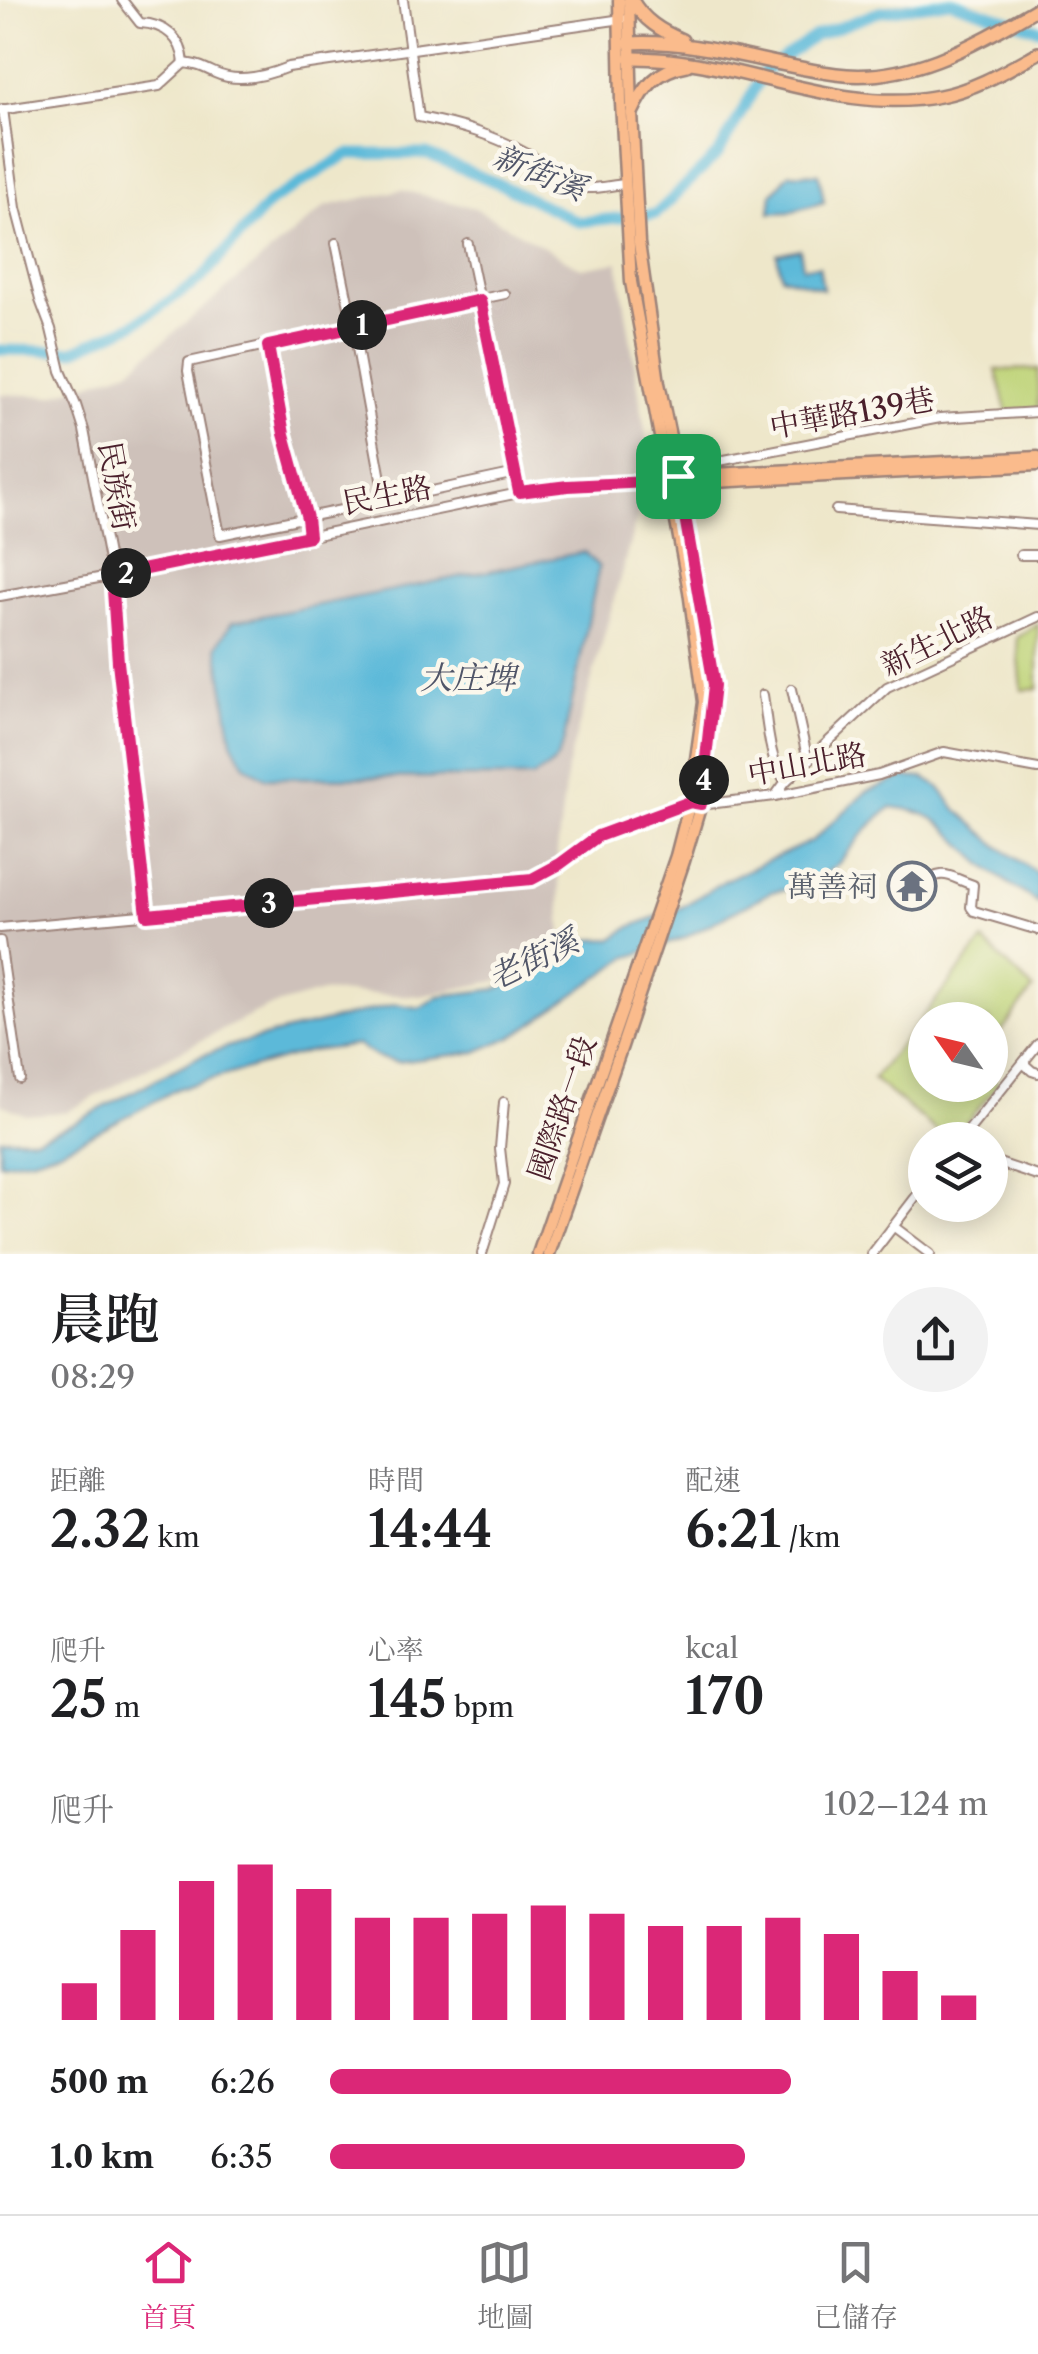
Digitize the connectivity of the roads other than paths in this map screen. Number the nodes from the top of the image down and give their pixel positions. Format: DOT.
graph roads {
  1 [pos="122,0"];
  2 [pos="403,0"];
  3 [pos="619,0"];
  4 [pos="630,0"];
  5 [pos="1038,8"];
  6 [pos="624,19"];
  7 [pos="700,47"];
  8 [pos="410,51"];
  9 [pos="626,52"];
  10 [pos="1038,52"];
  11 [pos="184,63"];
  12 [pos="696,64"];
  13 [pos="1,110"];
  14 [pos="632,113"];
  15 [pos="630,182"];
  16 [pos="336,242"];
  17 [pos="468,244"];
  18 [pos="504,294"];
  19 [pos="480,300"];
  20 [pos="354,326"];
  21 [pos="268,346"];
  22 [pos="1038,412"];
  23 [pos="1038,457"];
  24 [pos="1038,465"];
  25 [pos="516,473"];
  26 [pos="675,481"];
  27 [pos="519,492"];
  28 [pos="385,500"];
  29 [pos="836,510"];
  30 [pos="307,518"];
  31 [pos="1038,525"];
  32 [pos="309,536"];
  33 [pos="1021,555"];
  34 [pos="1038,555"];
  35 [pos="112,576"];
  36 [pos="0,596"];
  37 [pos="1038,617"];
  38 [pos="792,689"];
  39 [pos="763,696"];
  40 [pos="808,761"];
  41 [pos="1038,769"];
  42 [pos="786,781"];
  43 [pos="775,796"];
  44 [pos="696,803"];
  45 [pos="920,886"];
  46 [pos="147,915"];
  47 [pos="0,928"];
  48 [pos="1038,930"];
  49 [pos="0,941"];
  50 [pos="638,981"];
  51 [pos="1038,1044"];
  52 [pos="1023,1063"];
  53 [pos="1038,1073"];
  54 [pos="20,1080"];
  55 [pos="504,1102"];
  56 [pos="975,1122"];
  57 [pos="1008,1166"];
  58 [pos="1038,1176"];
  59 [pos="908,1207"];
  60 [pos="893,1226"];
  61 [pos="482,1254"];
  62 [pos="538,1254"];
  63 [pos="549,1254"];
  64 [pos="872,1254"];
  65 [pos="930,1254"];
  1 -- 11 [label="street"];
  2 -- 8 [label="street"];
  3 -- 6 [label="main road"];
  4 -- 6 [label="main road"];
  4 -- 7 [label="highway"];
  5 -- 7 [label="highway"];
  6 -- 8 [label="street"];
  6 -- 9 [label="main road"];
  7 -- 9 [label="highway"];
  8 -- 11 [label="street"];
  8 -- 15 [label="street"];
  9 -- 12 [label="highway"];
  9 -- 14 [label="main road"];
  9 -- 15 [label="main road"];
  10 -- 12 [label="highway"];
  11 -- 13 [label="street"];
  12 -- 14 [label="highway"];
  13 -- 35 [label="street, 民族街"];
  14 -- 15 [label="main road"];
  15 -- 26 [label="main road"];
  15 -- 26 [label="main road"];
  16 -- 20 [label="street"];
  17 -- 19 [label="street"];
  18 -- 19 [label="street"];
  19 -- 20 [label="street"];
  19 -- 25 [label="street"];
  20 -- 21 [label="street"];
  20 -- 28 [label="street"];
  21 -- 30 [label="street"];
  21 -- 30 [label="street"];
  22 -- 26 [label="street, 中華路139巷"];
  23 -- 26 [label="main road, 民生路"];
  24 -- 26 [label="main road, 民生路"];
  25 -- 27 [label="street"];
  25 -- 28 [label="street"];
  26 -- 27 [label="street, 民生路"];
  26 -- 44 [label="main road"];
  27 -- 32 [label="street, 民生路"];
  28 -- 30 [label="street"];
  29 -- 31 [label="street"];
  30 -- 32 [label="street"];
  32 -- 35 [label="street, 民生路"];
  33 -- 34 [label="street"];
  35 -- 36 [label="street, 民生路"];
  35 -- 46 [label="street, 民族街"];
  37 -- 40 [label="street, 新生北路"];
  38 -- 40 [label="street"];
  39 -- 42 [label="street"];
  40 -- 42 [label="street, 新生北路"];
  41 -- 43 [label="street, 中山北路"];
  42 -- 43 [label="street, 新生北路"];
  43 -- 44 [label="street, 中山北路"];
  44 -- 46 [label="street, 中山北路"];
  44 -- 50 [label="main road"];
  45 -- 48 [label="street"];
  46 -- 47 [label="street, 中山北路"];
  49 -- 54 [label="street"];
  50 -- 62 [label="main road, 國際路一段"];
  50 -- 63 [label="main road, 國際路一段"];
  51 -- 52 [label="street"];
  52 -- 53 [label="street"];
  52 -- 56 [label="street"];
  55 -- 61 [label="street"];
  57 -- 58 [label="street"];
  59 -- 60 [label="street"];
  60 -- 64 [label="street"];
  60 -- 65 [label="street"];
}
